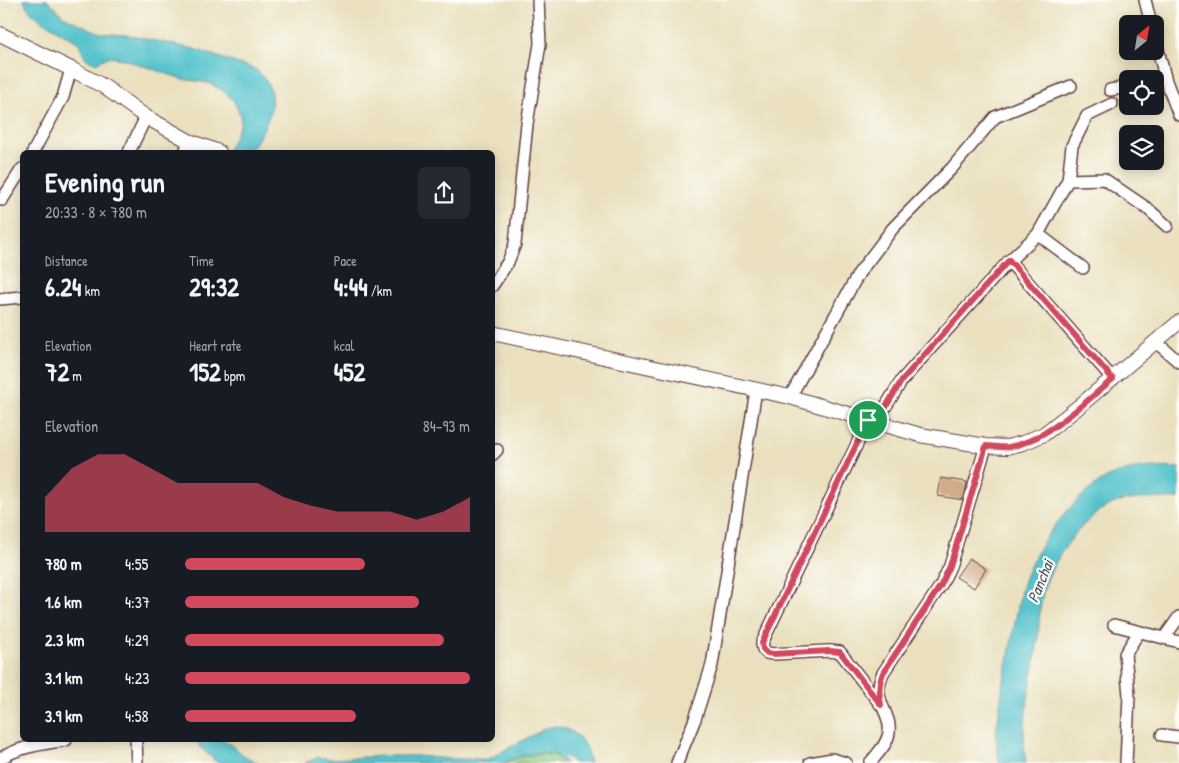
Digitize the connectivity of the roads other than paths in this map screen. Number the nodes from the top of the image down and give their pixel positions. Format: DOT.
graph roads {
  1 [pos="538,0"];
  2 [pos="1146,0"];
  3 [pos="1149,15"];
  4 [pos="0,34"];
  5 [pos="71,68"];
  6 [pos="1071,86"];
  7 [pos="1119,88"];
  8 [pos="1164,89"];
  9 [pos="1110,90"];
  10 [pos="1112,104"];
  11 [pos="1179,115"];
  12 [pos="146,117"];
  13 [pos="187,147"];
  14 [pos="35,150"];
  15 [pos="130,150"];
  16 [pos="213,150"];
  17 [pos="20,172"];
  18 [pos="1068,180"];
  19 [pos="2,200"];
  20 [pos="1167,226"];
  21 [pos="1038,234"];
  22 [pos="1009,260"];
  23 [pos="1083,268"];
  24 [pos="495,282"];
  25 [pos="20,297"];
  26 [pos="0,299"];
  27 [pos="1179,322"];
  28 [pos="495,334"];
  29 [pos="1156,342"];
  30 [pos="1179,362"];
  31 [pos="1113,379"];
  32 [pos="756,390"];
  33 [pos="790,397"];
  34 [pos="868,420"];
  35 [pos="986,446"];
  36 [pos="1179,617"];
  37 [pos="1114,625"];
  38 [pos="1139,632"];
  39 [pos="1164,638"];
  40 [pos="1179,642"];
  41 [pos="881,705"];
  42 [pos="1162,735"];
  43 [pos="1179,737"];
  44 [pos="54,742"];
  45 [pos="136,742"];
  46 [pos="0,759"];
  47 [pos="137,763"];
  48 [pos="677,763"];
  49 [pos="810,763"];
  50 [pos="846,763"];
  51 [pos="870,763"];
  52 [pos="1126,763"];
  1 -- 24 [label="street"];
  2 -- 3 [label="street"];
  4 -- 5 [label="street"];
  5 -- 12 [label="street"];
  5 -- 14 [label="street"];
  6 -- 33 [label="street"];
  7 -- 9 [label="street"];
  8 -- 11 [label="street"];
  10 -- 18 [label="street"];
  12 -- 13 [label="street"];
  12 -- 15 [label="street"];
  13 -- 16 [label="street"];
  17 -- 19 [label="street"];
  18 -- 20 [label="street"];
  18 -- 21 [label="street"];
  21 -- 22 [label="street"];
  21 -- 23 [label="street"];
  22 -- 31 [label="street"];
  22 -- 34 [label="street"];
  25 -- 26 [label="street"];
  27 -- 29 [label="street"];
  28 -- 32 [label="street"];
  29 -- 30 [label="street"];
  29 -- 31 [label="street"];
  31 -- 35 [label="street"];
  32 -- 33 [label="street"];
  32 -- 48 [label="street"];
  33 -- 34 [label="street"];
  34 -- 35 [label="street"];
  34 -- 41 [label="street"];
  35 -- 41 [label="street"];
  36 -- 39 [label="street"];
  37 -- 38 [label="street"];
  38 -- 39 [label="street"];
  38 -- 52 [label="street"];
  39 -- 40 [label="street"];
  41 -- 51 [label="street"];
  42 -- 43 [label="street"];
  44 -- 46 [label="street"];
  45 -- 47 [label="street"];
  49 -- 50 [label="street"];
}
